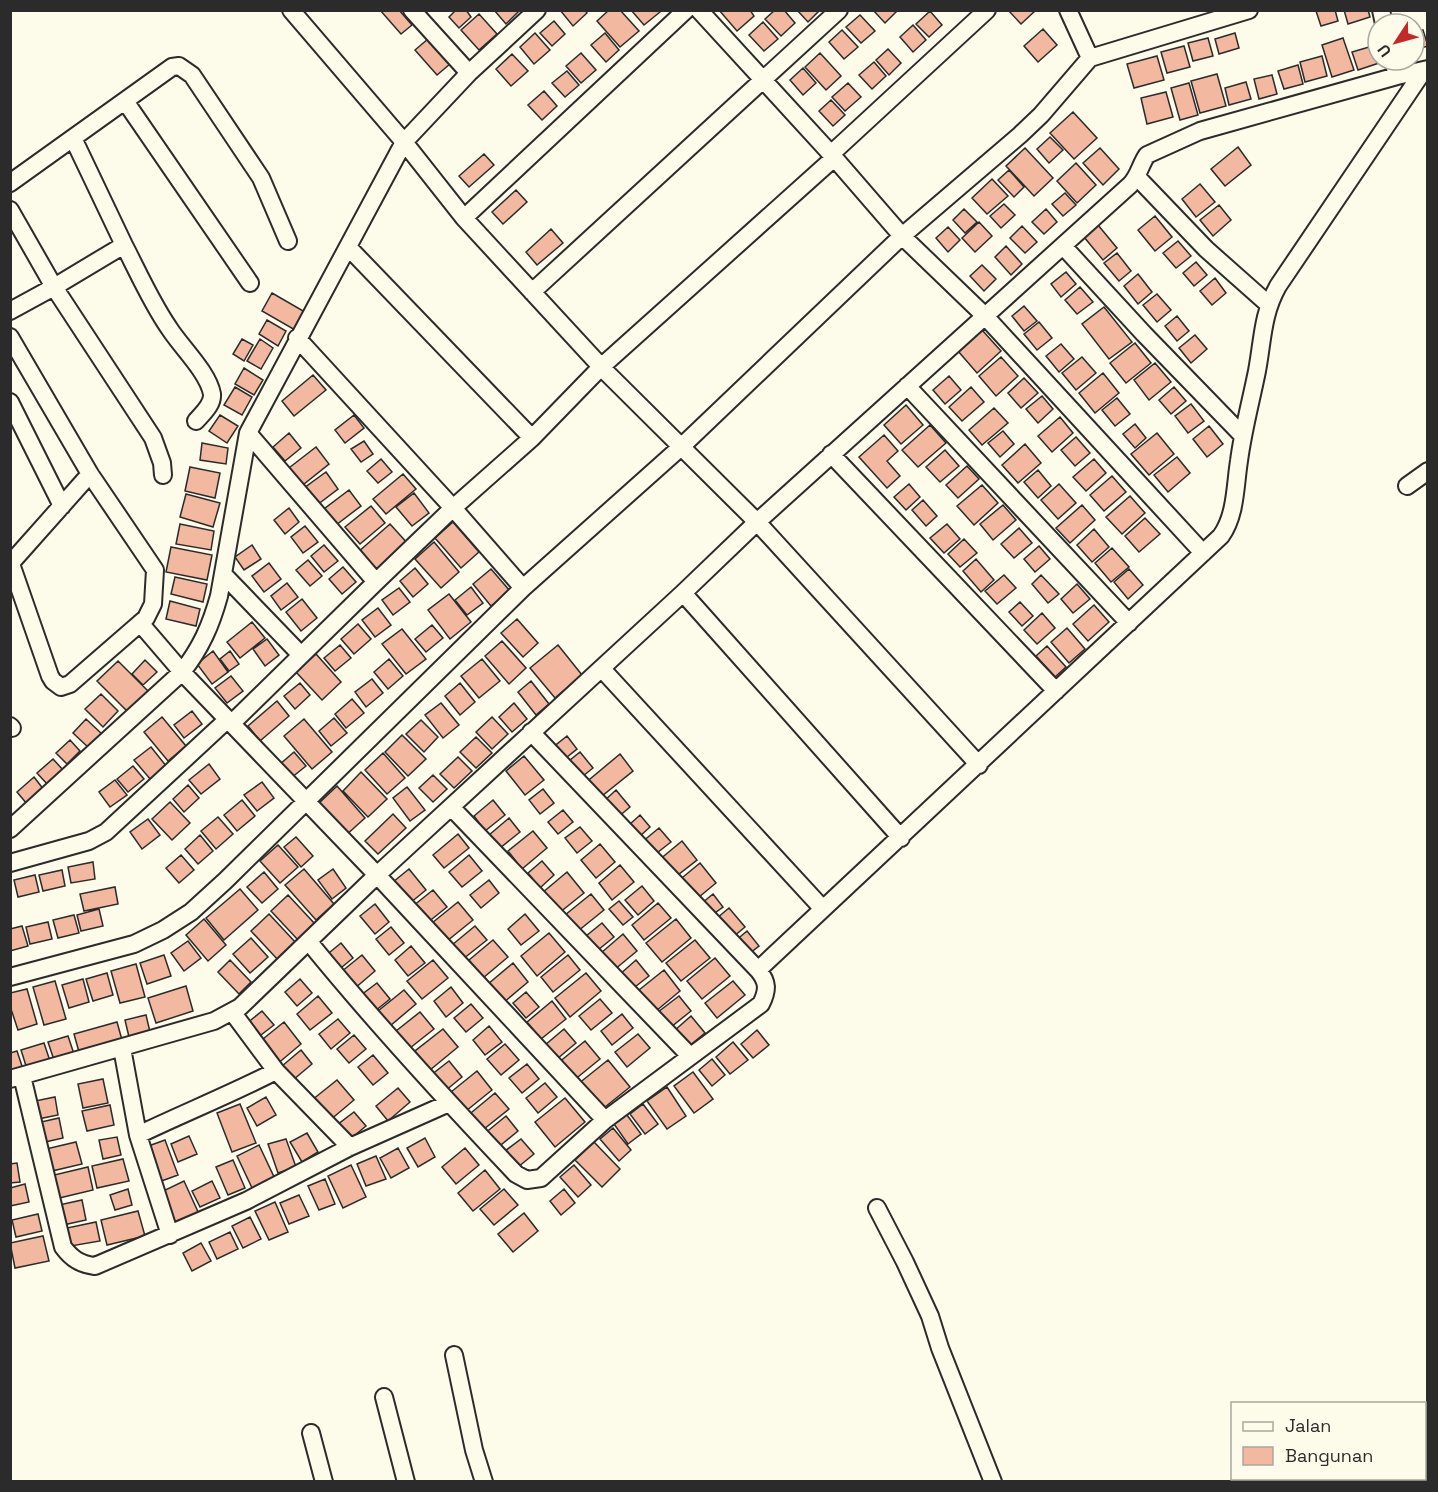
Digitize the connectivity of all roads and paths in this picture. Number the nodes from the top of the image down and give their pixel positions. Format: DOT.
graph roads {
  1 [pos="291,10"];
  2 [pos="412,10"];
  3 [pos="537,10"];
  4 [pos="686,10"];
  5 [pos="699,10"];
  6 [pos="839,10"];
  7 [pos="987,10"];
  8 [pos="1068,10"];
  9 [pos="1249,10"];
  10 [pos="1090,58"];
  11 [pos="1383,72"];
  12 [pos="1425,72"];
  13 [pos="470,73"];
  14 [pos="764,81"];
  15 [pos="125,101"];
  16 [pos="73,138"];
  17 [pos="404,142"];
  18 [pos="833,156"];
  19 [pos="1137,177"];
  20 [pos="10,183"];
  21 [pos="10,210"];
  22 [pos="464,218"];
  23 [pos="902,236"];
  24 [pos="17,238"];
  25 [pos="288,241"];
  26 [pos="124,245"];
  27 [pos="1063,246"];
  28 [pos="348,247"];
  29 [pos="250,283"];
  30 [pos="54,287"];
  31 [pos="532,292"];
  32 [pos="1268,304"];
  33 [pos="10,311"];
  34 [pos="984,315"];
  35 [pos="10,337"];
  36 [pos="297,338"];
  37 [pos="601,367"];
  38 [pos="908,386"];
  39 [pos="10,402"];
  40 [pos="196,422"];
  41 [pos="248,433"];
  42 [pos="1243,436"];
  43 [pos="532,438"];
  44 [pos="681,447"];
  45 [pos="831,454"];
  46 [pos="1428,471"];
  47 [pos="90,474"];
  48 [pos="163,475"];
  49 [pos="1407,486"];
  50 [pos="62,506"];
  51 [pos="453,508"];
  52 [pos="757,522"];
  53 [pos="1203,553"];
  54 [pos="11,563"];
  55 [pos="224,574"];
  56 [pos="376,582"];
  57 [pos="524,588"];
  58 [pos="683,593"];
  59 [pos="140,623"];
  60 [pos="1129,623"];
  61 [pos="301,655"];
  62 [pos="602,669"];
  63 [pos="182,672"];
  64 [pos="1056,692"];
  65 [pos="230,721"];
  66 [pos="531,732"];
  67 [pos="979,765"];
  68 [pos="306,801"];
  69 [pos="452,808"];
  70 [pos="10,829"];
  71 [pos="901,838"];
  72 [pos="10,863"];
  73 [pos="376,875"];
  74 [pos="824,909"];
  75 [pos="309,942"];
  76 [pos="758,970"];
  77 [pos="10,977"];
  78 [pos="233,1013"];
  79 [pos="122,1048"];
  80 [pos="690,1056"];
  81 [pos="276,1071"];
  82 [pos="16,1078"];
  83 [pos="449,1103"];
  84 [pos="605,1120"];
  85 [pos="138,1136"];
  86 [pos="350,1148"];
  87 [pos="877,1208"];
  88 [pos="170,1235"];
  89 [pos="454,1355"];
  90 [pos="384,1397"];
  91 [pos="311,1433"];
  92 [pos="324,1482"];
  93 [pos="406,1482"];
  94 [pos="484,1482"];
  95 [pos="993,1482"];
  1 -- 17 [label="street"];
  2 -- 13 [label="street"];
  3 -- 13 [label="street"];
  4 -- 22 [label="street"];
  5 -- 14 [label="street"];
  6 -- 14 [label="street"];
  7 -- 18 [label="street"];
  8 -- 10 [label="street"];
  9 -- 10 [label="street"];
  10 -- 23 [label="street"];
  11 -- 19 [label="street"];
  12 -- 32 [label="street"];
  13 -- 17 [label="street"];
  14 -- 18 [label="street"];
  14 -- 31 [label="street"];
  15 -- 16 [label="street"];
  15 -- 25 [label="street"];
  15 -- 29 [label="street"];
  16 -- 20 [label="street"];
  16 -- 26 [label="street"];
  17 -- 22 [label="street"];
  17 -- 28 [label="street"];
  18 -- 23 [label="street"];
  18 -- 37 [label="street"];
  19 -- 27 [label="street"];
  19 -- 32 [label="street"];
  21 -- 24 [label="street"];
  22 -- 31 [label="street"];
  23 -- 34 [label="street"];
  23 -- 44 [label="street"];
  24 -- 30 [label="street"];
  26 -- 30 [label="street"];
  26 -- 40 [label="street"];
  27 -- 34 [label="street"];
  27 -- 42 [label="street"];
  28 -- 36 [label="street"];
  28 -- 43 [label="street"];
  30 -- 33 [label="street"];
  30 -- 48 [label="street"];
  31 -- 37 [label="street"];
  32 -- 42 [label="street"];
  34 -- 38 [label="street"];
  34 -- 53 [label="street"];
  35 -- 47 [label="street"];
  36 -- 41 [label="street"];
  36 -- 51 [label="street"];
  37 -- 43 [label="street"];
  37 -- 44 [label="street"];
  38 -- 45 [label="street"];
  38 -- 60 [label="street"];
  39 -- 50 [label="street"];
  41 -- 55 [label="street"];
  41 -- 56 [label="street"];
  42 -- 53 [label="street"];
  43 -- 51 [label="street"];
  44 -- 52 [label="street"];
  44 -- 57 [label="street"];
  45 -- 52 [label="street"];
  45 -- 64 [label="street"];
  46 -- 49 [label="street"];
  47 -- 50 [label="street"];
  47 -- 59 [label="street"];
  50 -- 54 [label="street"];
  51 -- 56 [label="street"];
  51 -- 57 [label="street"];
  52 -- 58 [label="street"];
  52 -- 67 [label="street"];
  53 -- 60 [label="street"];
  54 -- 59 [label="street"];
  55 -- 61 [label="street"];
  55 -- 63 [label="street"];
  56 -- 61 [label="street"];
  57 -- 68 [label="street"];
  58 -- 62 [label="street"];
  58 -- 71 [label="street"];
  59 -- 63 [label="street"];
  60 -- 64 [label="street"];
  61 -- 65 [label="street"];
  62 -- 66 [label="street"];
  62 -- 74 [label="street"];
  63 -- 65 [label="street"];
  63 -- 70 [label="street"];
  64 -- 67 [label="street"];
  65 -- 68 [label="street"];
  65 -- 72 [label="street"];
  66 -- 69 [label="street"];
  66 -- 76 [label="street"];
  67 -- 71 [label="street"];
  68 -- 73 [label="street"];
  68 -- 77 [label="street"];
  69 -- 73 [label="street"];
  69 -- 80 [label="street"];
  71 -- 74 [label="street"];
  73 -- 75 [label="street"];
  73 -- 84 [label="street"];
  74 -- 76 [label="street"];
  75 -- 78 [label="street"];
  75 -- 83 [label="street"];
  76 -- 80 [label="street"];
  78 -- 79 [label="street"];
  78 -- 81 [label="street"];
  79 -- 82 [label="street"];
  79 -- 85 [label="street"];
  80 -- 84 [label="street"];
  81 -- 85 [label="street"];
  81 -- 86 [label="street"];
  82 -- 88 [label="street"];
  83 -- 84 [label="street"];
  83 -- 86 [label="street"];
  85 -- 88 [label="street"];
  86 -- 88 [label="street"];
  87 -- 95 [label="street"];
  89 -- 94 [label="street"];
  90 -- 93 [label="street"];
  91 -- 92 [label="street"];
}
